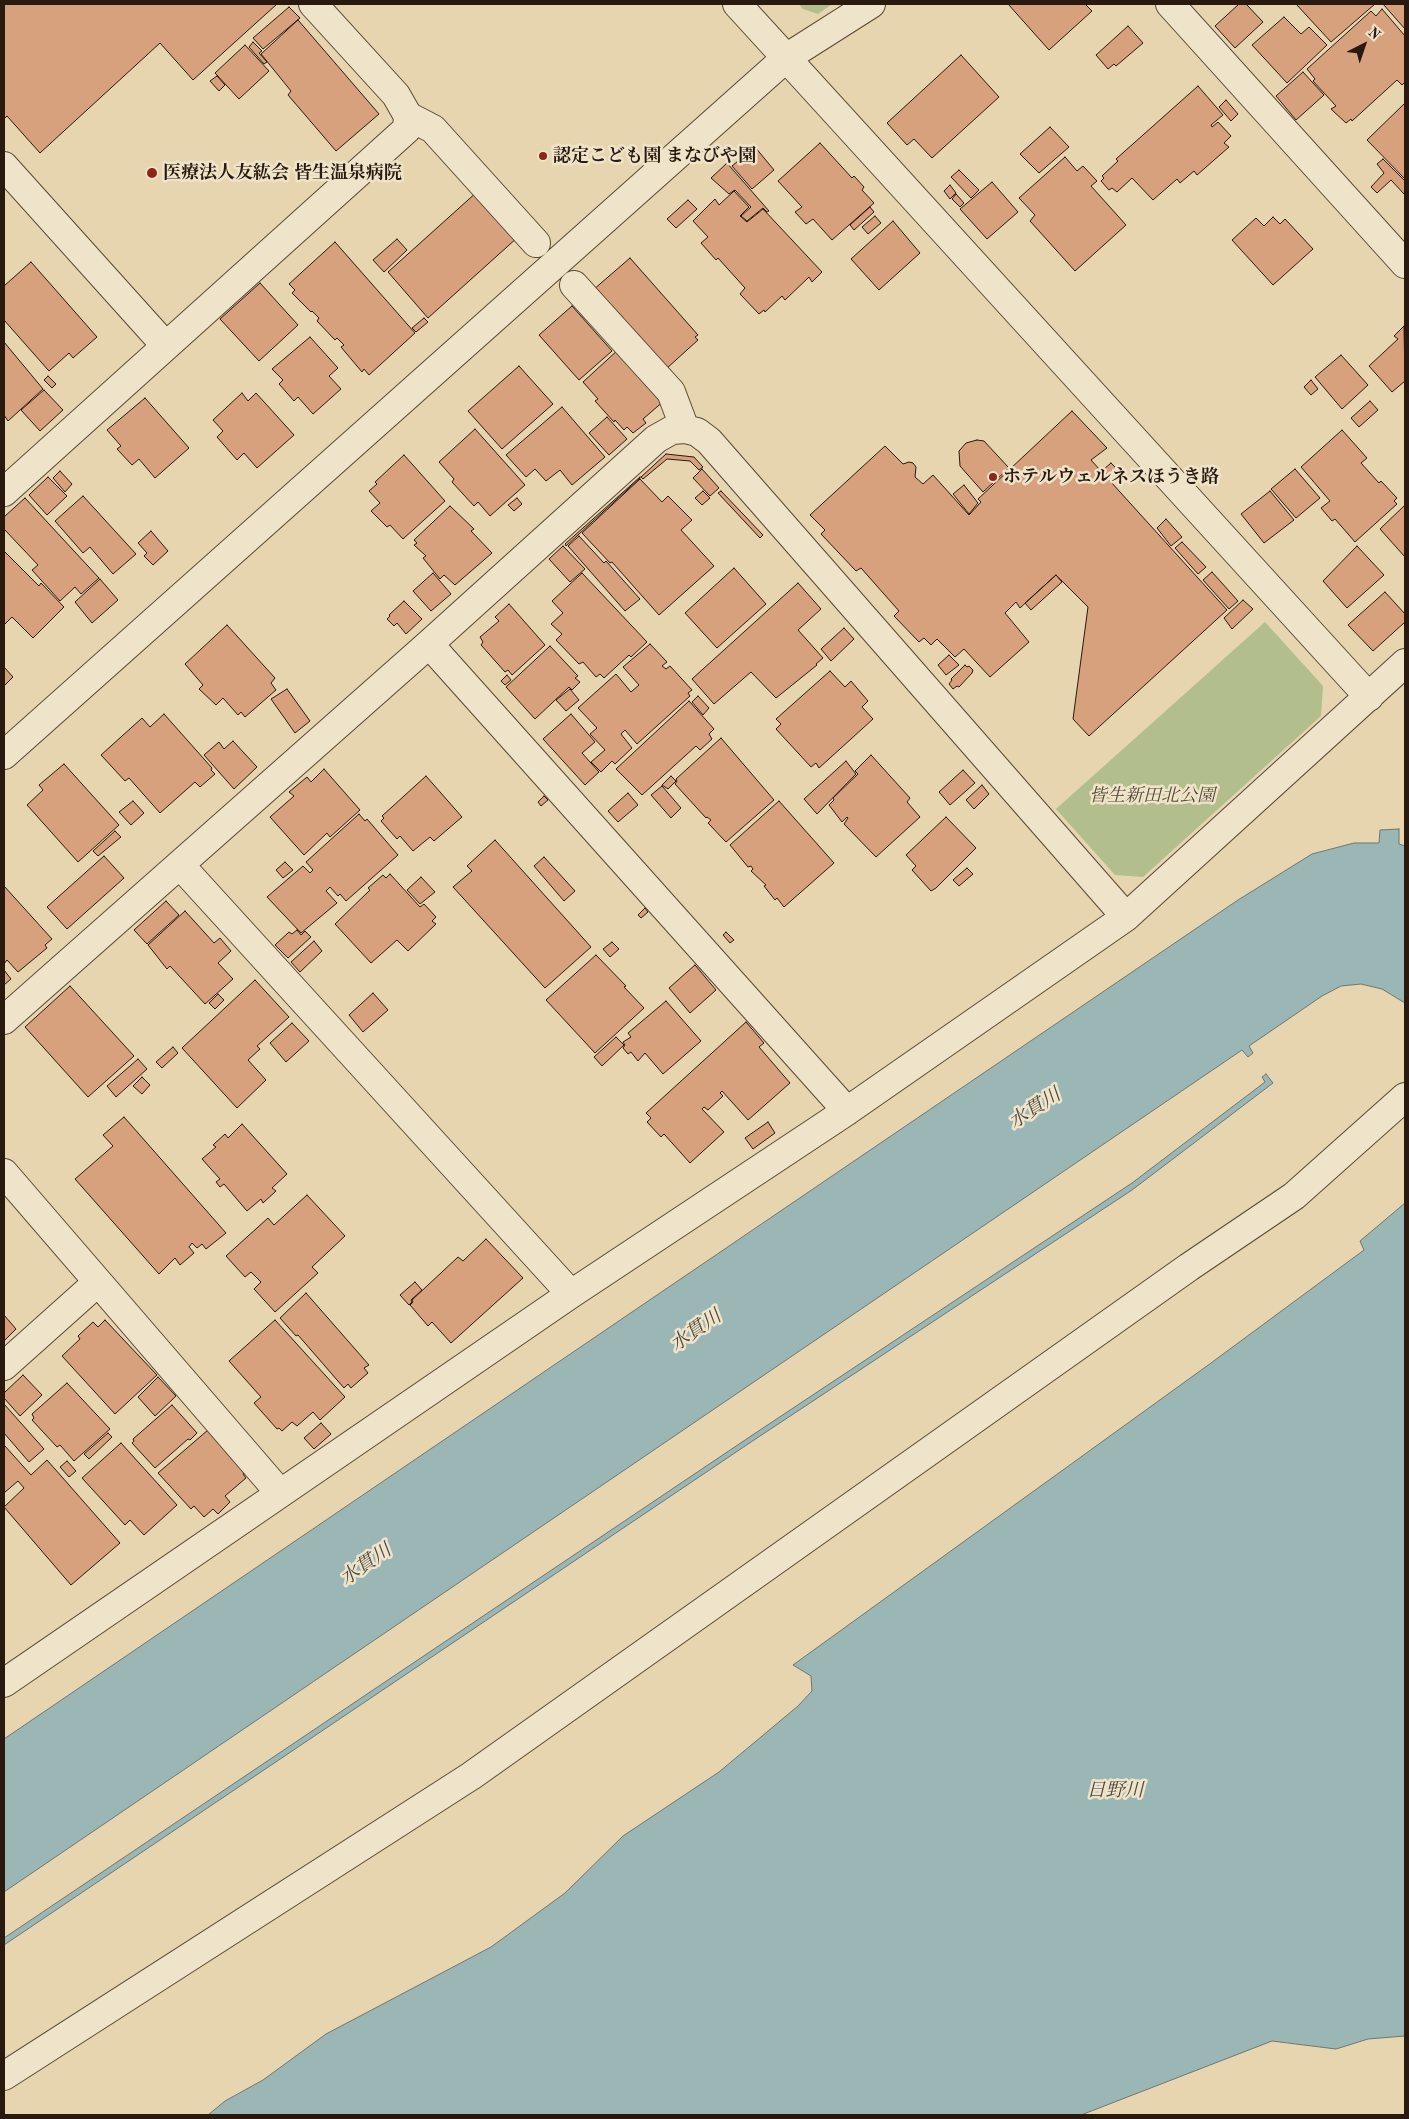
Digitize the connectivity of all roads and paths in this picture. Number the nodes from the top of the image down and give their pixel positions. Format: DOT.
graph roads {
  1 [pos="313,4"];
  2 [pos="737,4"];
  3 [pos="871,4"];
  4 [pos="1170,4"];
  5 [pos="786,58"];
  6 [pos="408,116"];
  7 [pos="4,166"];
  8 [pos="536,243"];
  9 [pos="1405,264"];
  10 [pos="574,286"];
  11 [pos="165,345"];
  12 [pos="685,429"];
  13 [pos="4,492"];
  14 [pos="429,644"];
  15 [pos="1405,663"];
  16 [pos="1369,697"];
  17 [pos="4,755"];
  18 [pos="180,865"];
  19 [pos="1126,917"];
  20 [pos="4,1020"];
  21 [pos="1405,1097"];
  22 [pos="847,1111"];
  23 [pos="4,1173"];
  24 [pos="98,1282"];
  25 [pos="571,1294"];
  26 [pos="4,1366"];
  27 [pos="280,1493"];
  28 [pos="4,1683"];
  29 [pos="4,2076"];
  1 -- 6 [label="street"];
  2 -- 5 [label="street"];
  3 -- 5 [label="street"];
  4 -- 9 [label="street"];
  5 -- 16 [label="street"];
  5 -- 17 [label="street"];
  6 -- 8 [label="street"];
  6 -- 11 [label="street"];
  7 -- 11 [label="street"];
  10 -- 12 [label="street"];
  11 -- 13 [label="street"];
  12 -- 14 [label="street"];
  12 -- 19 [label="street"];
  14 -- 18 [label="street"];
  14 -- 22 [label="street"];
  15 -- 16 [label="street"];
  16 -- 19 [label="street"];
  18 -- 20 [label="street"];
  18 -- 25 [label="street"];
  19 -- 22 [label="street"];
  21 -- 29 [label="street"];
  22 -- 25 [label="street"];
  23 -- 24 [label="street"];
  24 -- 26 [label="street"];
  24 -- 27 [label="street"];
  25 -- 27 [label="street"];
  27 -- 28 [label="street"];
}
